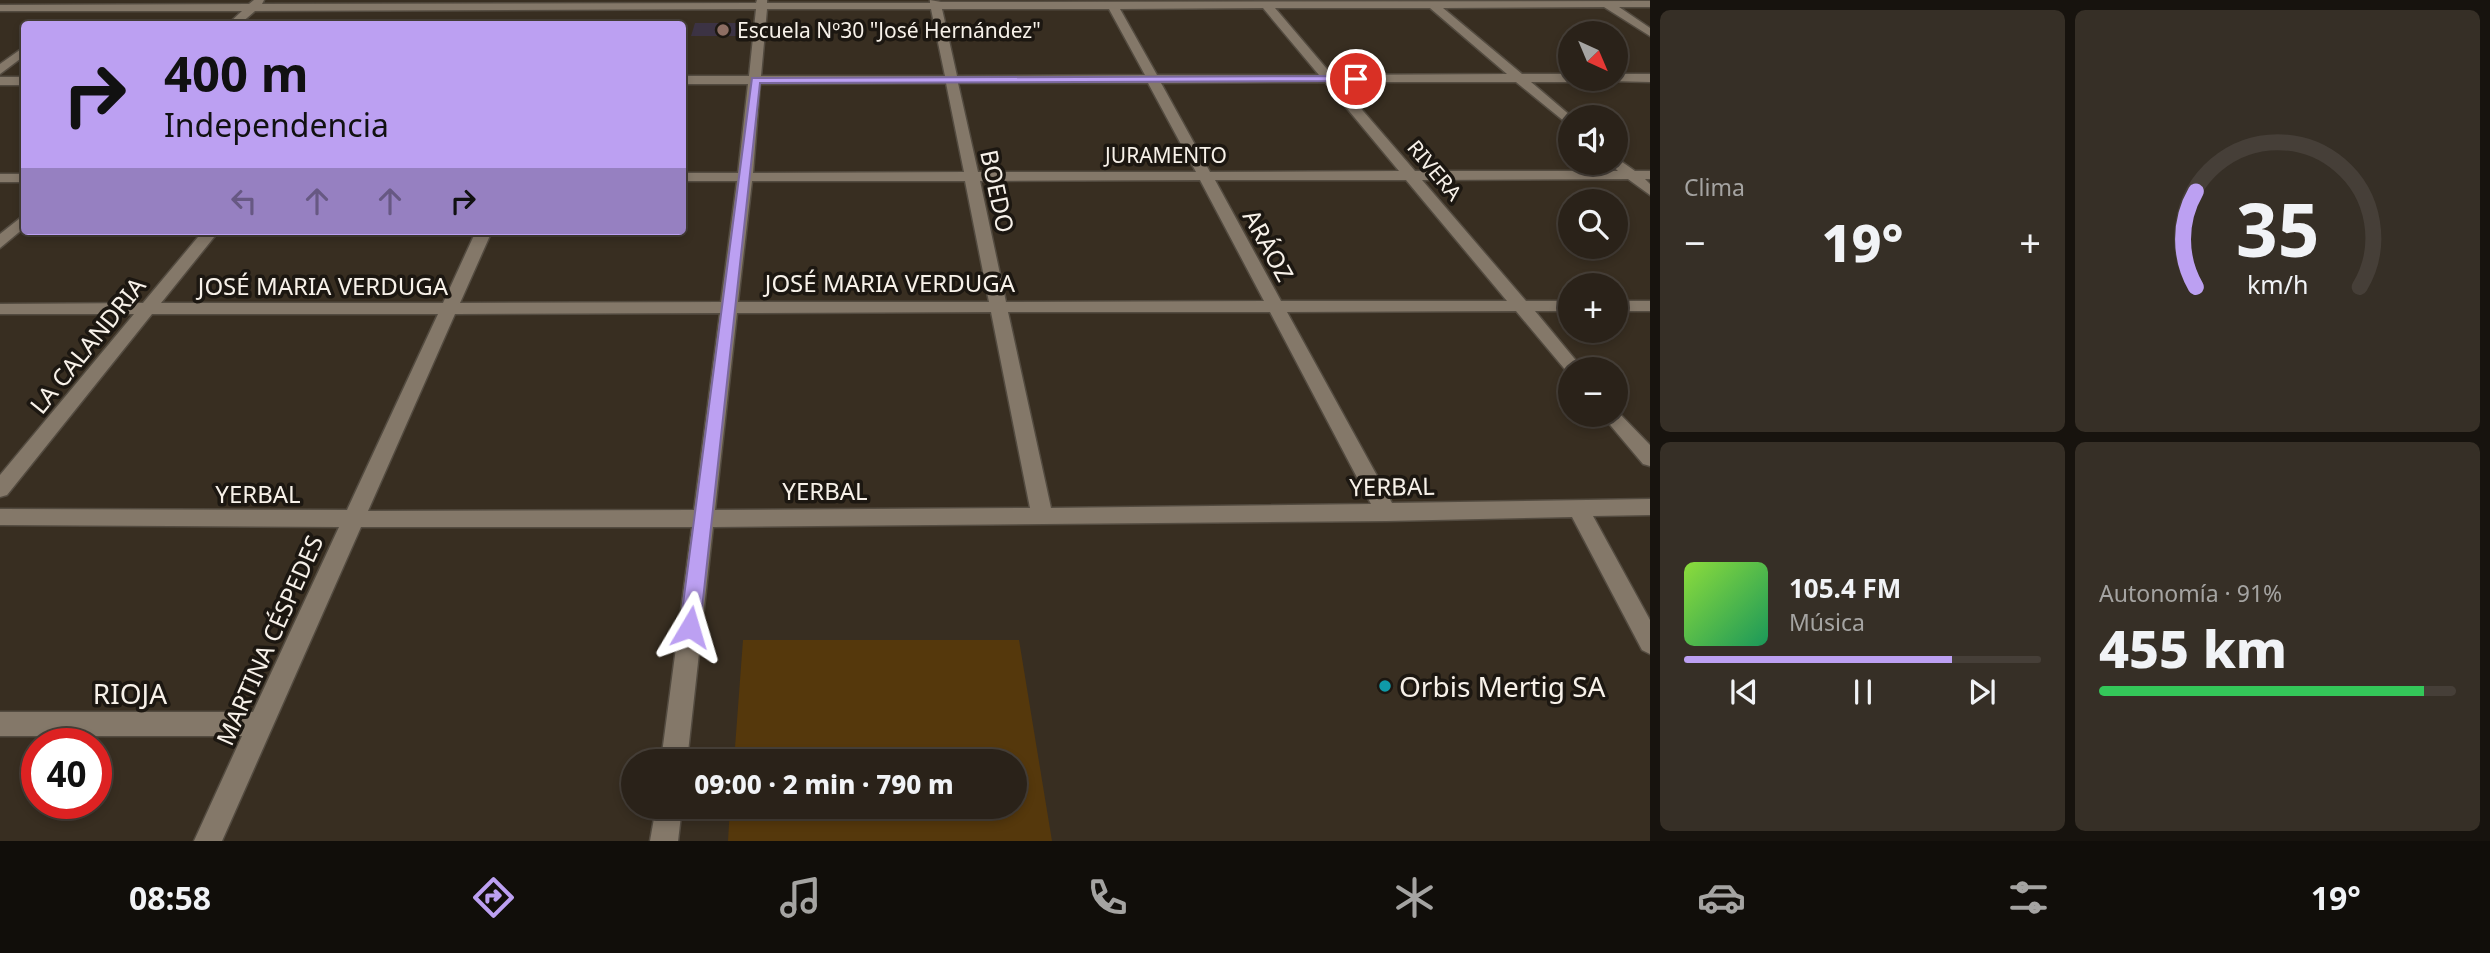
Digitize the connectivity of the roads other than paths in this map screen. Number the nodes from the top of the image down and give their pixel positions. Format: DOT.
graph roads {
  1 [pos="1264,2"];
  2 [pos="1431,2"];
  3 [pos="1604,2"];
  4 [pos="257,3"];
  5 [pos="936,3"];
  6 [pos="1111,3"];
  7 [pos="90,4"];
  8 [pos="761,4"];
  9 [pos="1650,4"];
  10 [pos="0,8"];
  11 [pos="386,8"];
  12 [pos="585,9"];
  13 [pos="69,19"];
  14 [pos="237,21"];
  15 [pos="1650,33"];
  16 [pos="21,53"];
  17 [pos="0,69"];
  18 [pos="1520,78"];
  19 [pos="1558,78"];
  20 [pos="1628,78"];
  21 [pos="1650,78"];
  22 [pos="1329,79"];
  23 [pos="686,80"];
  24 [pos="755,80"];
  25 [pos="1153,80"];
  26 [pos="0,81"];
  27 [pos="21,81"];
  28 [pos="952,81"];
  29 [pos="1558,111"];
  30 [pos="1628,172"];
  31 [pos="1632,175"];
  32 [pos="1650,175"];
  33 [pos="971,176"];
  34 [pos="1205,176"];
  35 [pos="1410,176"];
  36 [pos="686,177"];
  37 [pos="745,177"];
  38 [pos="0,178"];
  39 [pos="21,178"];
  40 [pos="1650,191"];
  41 [pos="21,223"];
  42 [pos="208,235"];
  43 [pos="482,235"];
  44 [pos="0,243"];
  45 [pos="1276,305"];
  46 [pos="1521,306"];
  47 [pos="1558,306"];
  48 [pos="1628,306"];
  49 [pos="1650,306"];
  50 [pos="729,307"];
  51 [pos="999,307"];
  52 [pos="450,308"];
  53 [pos="0,309"];
  54 [pos="147,310"];
  55 [pos="1564,357"];
  56 [pos="1622,427"];
  57 [pos="1650,459"];
  58 [pos="0,489"];
  59 [pos="1650,507"];
  60 [pos="1578,509"];
  61 [pos="1387,513"];
  62 [pos="704,516"];
  63 [pos="1042,516"];
  64 [pos="0,517"];
  65 [pos="351,520"];
  66 [pos="1650,643"];
  67 [pos="0,724"];
  68 [pos="261,724"];
  69 [pos="675,749"];
  70 [pos="667,819"];
  71 [pos="208,841"];
  72 [pos="664,841"];
  1 -- 2 [label="street"];
  1 -- 6 [label="street"];
  1 -- 22 [label="street, RIVERA"];
  2 -- 3 [label="street"];
  2 -- 18 [label="street"];
  3 -- 9 [label="street"];
  3 -- 15 [label="street"];
  4 -- 7 [label="street"];
  4 -- 11 [label="street"];
  4 -- 14 [label="street"];
  5 -- 6 [label="street"];
  5 -- 8 [label="street"];
  5 -- 28 [label="street, BOEDO"];
  6 -- 25 [label="street, ARÁOZ"];
  7 -- 10 [label="street"];
  7 -- 13 [label="street"];
  8 -- 12 [label="street"];
  8 -- 24 [label="street"];
  11 -- 12 [label="street"];
  16 -- 17 [label="street"];
  18 -- 19 [label="street"];
  18 -- 22 [label="street"];
  18 -- 29 [label="street"];
  20 -- 21 [label="street"];
  22 -- 25 [label="street"];
  22 -- 35 [label="street, RIVERA"];
  23 -- 24 [label="street"];
  24 -- 28 [label="street"];
  24 -- 37 [label="street"];
  25 -- 28 [label="street"];
  25 -- 34 [label="street, ARÁOZ"];
  26 -- 27 [label="street"];
  28 -- 33 [label="street, BOEDO"];
  30 -- 31 [label="street"];
  31 -- 32 [label="street, JURAMENTO"];
  31 -- 35 [label="street, JURAMENTO"];
  31 -- 40 [label="street"];
  33 -- 34 [label="street, JURAMENTO"];
  33 -- 37 [label="street, JURAMENTO"];
  33 -- 51 [label="street, BOEDO"];
  34 -- 35 [label="street, JURAMENTO"];
  34 -- 45 [label="street, ARÁOZ"];
  35 -- 46 [label="street, RIVERA"];
  36 -- 37 [label="street, JURAMENTO"];
  37 -- 50 [label="street"];
  38 -- 39 [label="street"];
  41 -- 44 [label="street"];
  42 -- 54 [label="street, LA CALANDRIA"];
  43 -- 52 [label="street, MARTINA CÉSPEDES"];
  45 -- 46 [label="street, JOSÉ MARIA VERDUGA"];
  45 -- 51 [label="street, JOSÉ MARIA VERDUGA"];
  45 -- 61 [label="street, ARÁOZ"];
  46 -- 47 [label="street, JOSÉ MARIA VERDUGA"];
  46 -- 55 [label="street, RIVERA"];
  48 -- 49 [label="street"];
  50 -- 51 [label="street, JOSÉ MARIA VERDUGA"];
  50 -- 52 [label="street, JOSÉ MARIA VERDUGA"];
  50 -- 62 [label="street"];
  51 -- 63 [label="street, BOEDO"];
  52 -- 54 [label="street, JOSÉ MARIA VERDUGA"];
  52 -- 65 [label="street, MARTINA CÉSPEDES"];
  53 -- 54 [label="street, JOSÉ MARIA VERDUGA"];
  54 -- 58 [label="street, LA CALANDRIA"];
  56 -- 57 [label="street"];
  59 -- 60 [label="street, YERBAL"];
  60 -- 61 [label="street, YERBAL"];
  60 -- 66 [label="street"];
  61 -- 63 [label="street, YERBAL"];
  62 -- 63 [label="street, YERBAL"];
  62 -- 65 [label="street, YERBAL"];
  62 -- 69 [label="street"];
  64 -- 65 [label="street, YERBAL"];
  65 -- 68 [label="street, MARTINA CÉSPEDES"];
  67 -- 68 [label="street, RIOJA"];
  68 -- 71 [label="street, MARTINA CÉSPEDES"];
  70 -- 72 [label="street"];
}
